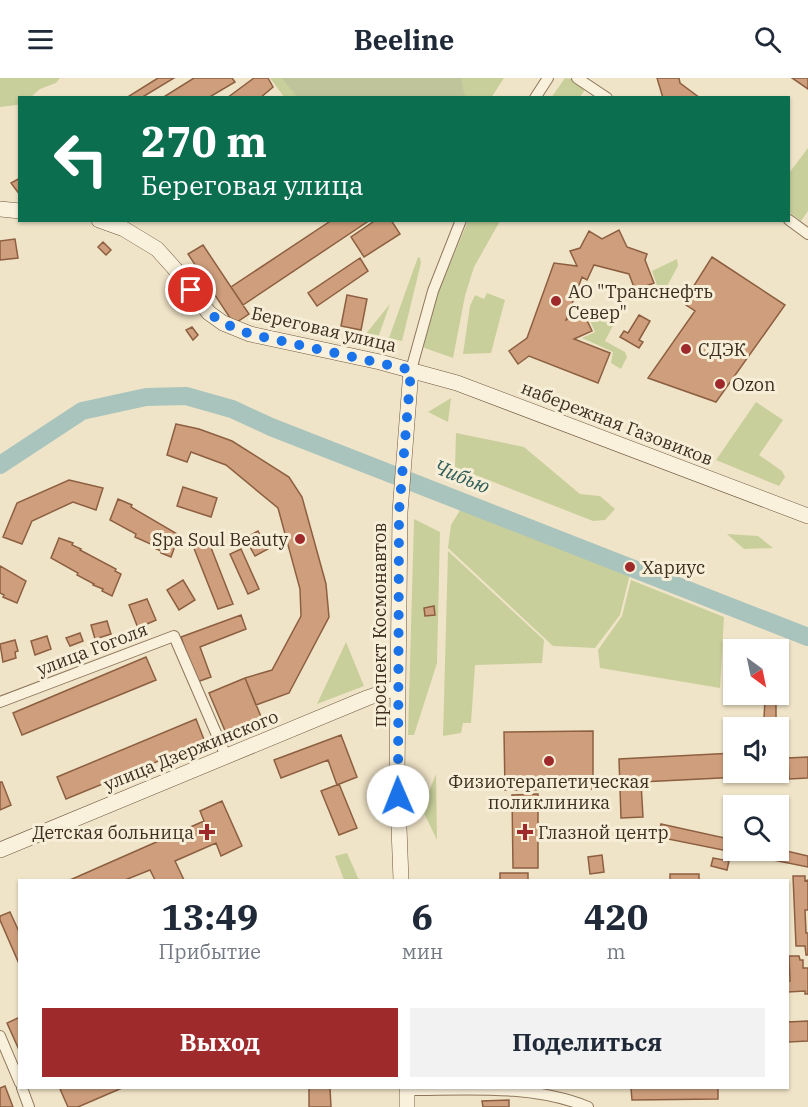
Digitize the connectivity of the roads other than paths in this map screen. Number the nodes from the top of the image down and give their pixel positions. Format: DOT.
graph roads {
  1 [pos="548,78"];
  2 [pos="577,78"];
  3 [pos="536,96"];
  4 [pos="604,96"];
  5 [pos="0,209"];
  6 [pos="18,211"];
  7 [pos="790,221"];
  8 [pos="105,222"];
  9 [pos="460,222"];
  10 [pos="808,234"];
  11 [pos="411,370"];
  12 [pos="808,516"];
  13 [pos="398,687"];
  14 [pos="0,702"];
  15 [pos="226,756"];
  16 [pos="0,850"];
  17 [pos="401,879"];
  18 [pos="0,1036"];
  19 [pos="18,1078"];
  20 [pos="21,1089"];
  21 [pos="407,1089"];
  22 [pos="29,1107"];
  23 [pos="407,1107"];
  24 [pos="588,1107"];
  1 -- 3 [label="street"];
  2 -- 4 [label="street"];
  5 -- 6 [label="main road"];
  7 -- 10 [label="street"];
  8 -- 11 [label="main road, Береговая улица"];
  9 -- 11 [label="street"];
  11 -- 12 [label="main road, набережная Газовиков"];
  11 -- 13 [label="main road, проспект Космонавтов"];
  13 -- 15 [label="main road, улица Дзержинского"];
  13 -- 17 [label="main road, проспект Космонавтов"];
  14 -- 15 [label="street, улица Гоголя"];
  15 -- 16 [label="main road, улица Дзержинского"];
  18 -- 19 [label="street"];
  20 -- 22 [label="street"];
  21 -- 23 [label="main road"];
  21 -- 24 [label="street"];
}
